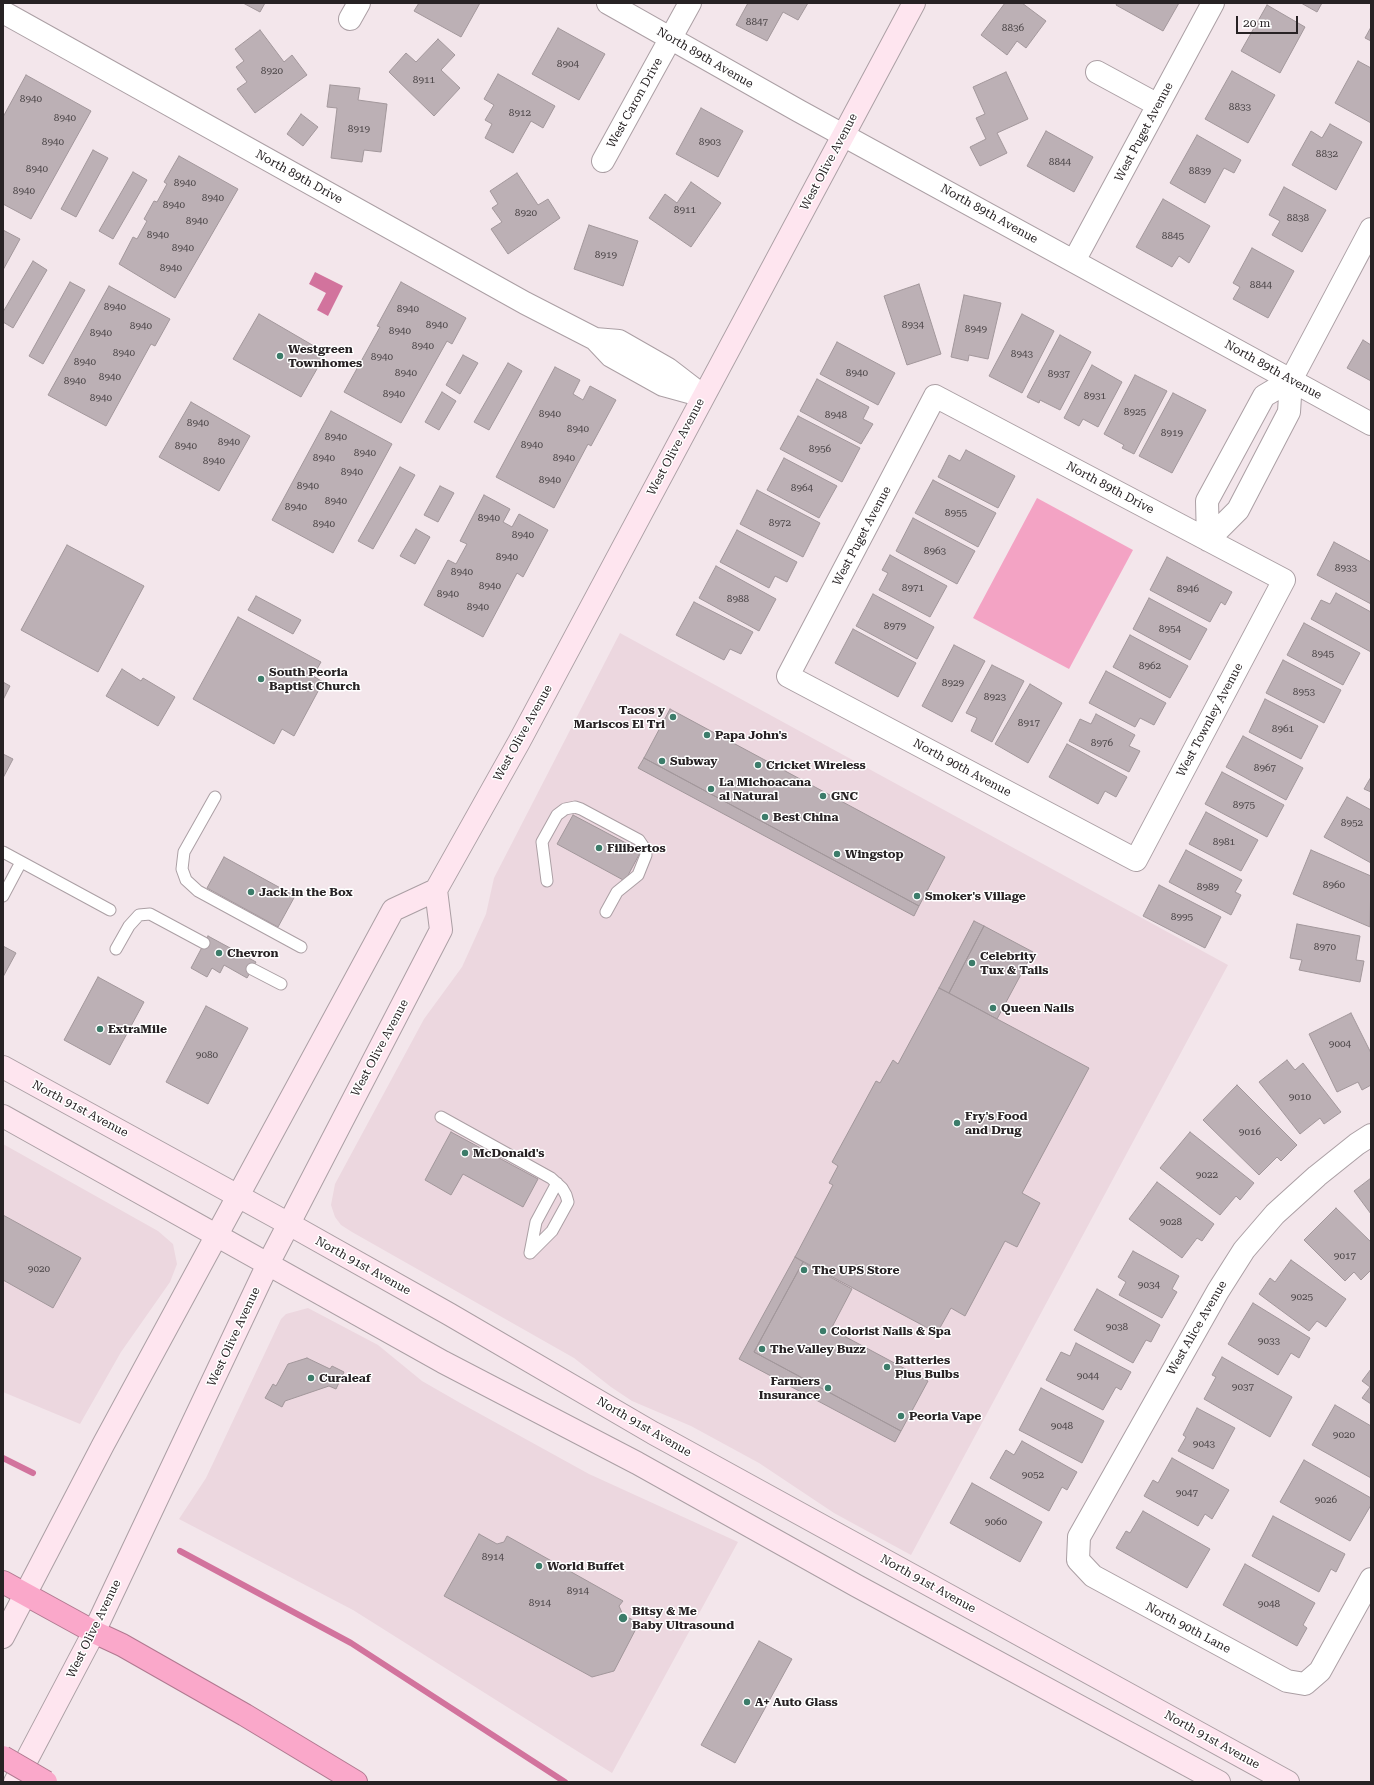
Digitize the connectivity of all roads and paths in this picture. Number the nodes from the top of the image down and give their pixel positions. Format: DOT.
graph roads {
  1 [pos="608,3"];
  2 [pos="690,3"];
  3 [pos="914,3"];
  4 [pos="1213,3"];
  5 [pos="3,12"];
  6 [pos="671,38"];
  7 [pos="1097,72"];
  8 [pos="1158,105"];
  9 [pos="843,135"];
  10 [pos="603,161"];
  11 [pos="1371,228"];
  12 [pos="1074,261"];
  13 [pos="1291,380"];
  14 [pos="703,396"];
  15 [pos="936,396"];
  16 [pos="1371,424"];
  17 [pos="1238,443"];
  18 [pos="1265,458"];
  19 [pos="1208,540"];
  20 [pos="1284,580"];
  21 [pos="788,676"];
  22 [pos="215,797"];
  23 [pos="3,852"];
  24 [pos="1136,860"];
  25 [pos="21,862"];
  26 [pos="547,881"];
  27 [pos="436,890"];
  28 [pos="3,896"];
  29 [pos="110,910"];
  30 [pos="606,912"];
  31 [pos="204,943"];
  32 [pos="301,947"];
  33 [pos="116,949"];
  34 [pos="252,969"];
  35 [pos="281,984"];
  36 [pos="3,1067"];
  37 [pos="3,1116"];
  38 [pos="440,1117"];
  39 [pos="1371,1135"];
  40 [pos="557,1183"];
  41 [pos="238,1196"];
  42 [pos="289,1224"];
  43 [pos="217,1236"];
  44 [pos="268,1264"];
  45 [pos="1078,1560"];
  46 [pos="1371,1579"];
  47 [pos="3,1582"];
  48 [pos="25,1594"];
  49 [pos="94,1632"];
  50 [pos="3,1637"];
  51 [pos="3,1757"];
  52 [pos="15,1782"];
  53 [pos="46,1782"];
  54 [pos="356,1782"];
  55 [pos="1219,1782"];
  56 [pos="1288,1782"];
  1 -- 6 [label="street, North 89th Avenue"];
  2 -- 6 [label="street, West Caron Drive"];
  3 -- 9 [label="main road, West Olive Avenue"];
  4 -- 8 [label="street, West Puget Avenue"];
  5 -- 14 [label="street, North 89th Drive"];
  6 -- 9 [label="street, North 89th Avenue"];
  6 -- 10 [label="street, West Caron Drive"];
  7 -- 8 [label="street"];
  8 -- 12 [label="street, West Puget Avenue"];
  9 -- 12 [label="street, North 89th Avenue"];
  9 -- 14 [label="main road, West Olive Avenue"];
  11 -- 13 [label="street"];
  12 -- 13 [label="street, North 89th Avenue"];
  13 -- 16 [label="street, North 89th Avenue"];
  13 -- 17 [label="street"];
  13 -- 18 [label="street"];
  14 -- 27 [label="main road, West Olive Avenue"];
  15 -- 19 [label="street, North 89th Drive"];
  15 -- 21 [label="street, West Puget Avenue"];
  17 -- 18 [label="street"];
  17 -- 19 [label="street"];
  18 -- 19 [label="street"];
  19 -- 20 [label="street, North 89th Drive"];
  20 -- 24 [label="street, West Townley Avenue"];
  21 -- 24 [label="street, North 90th Avenue"];
  22 -- 32 [label="lane"];
  23 -- 25 [label="lane"];
  25 -- 28 [label="lane"];
  25 -- 29 [label="lane"];
  26 -- 30 [label="lane"];
  27 -- 41 [label="main road"];
  27 -- 42 [label="main road, West Olive Avenue"];
  31 -- 33 [label="lane"];
  34 -- 35 [label="lane"];
  36 -- 41 [label="main road, North 91st Avenue"];
  37 -- 43 [label="main road"];
  38 -- 40 [label="lane"];
  39 -- 45 [label="street, West Alice Avenue"];
  40 -- 40 [label="lane"];
  41 -- 42 [label="main road, North 91st Avenue"];
  41 -- 43 [label="main road"];
  42 -- 44 [label="main road, West Olive Avenue"];
  42 -- 56 [label="main road, North 91st Avenue"];
  43 -- 44 [label="main road"];
  43 -- 48 [label="main road"];
  44 -- 49 [label="main road, West Olive Avenue"];
  44 -- 55 [label="main road"];
  45 -- 46 [label="street, North 90th Lane"];
  47 -- 48 [label="highway"];
  48 -- 49 [label="highway"];
  48 -- 50 [label="main road"];
  49 -- 52 [label="main road, West Olive Avenue"];
  49 -- 54 [label="highway"];
  51 -- 53 [label="highway, bridge"];
}
